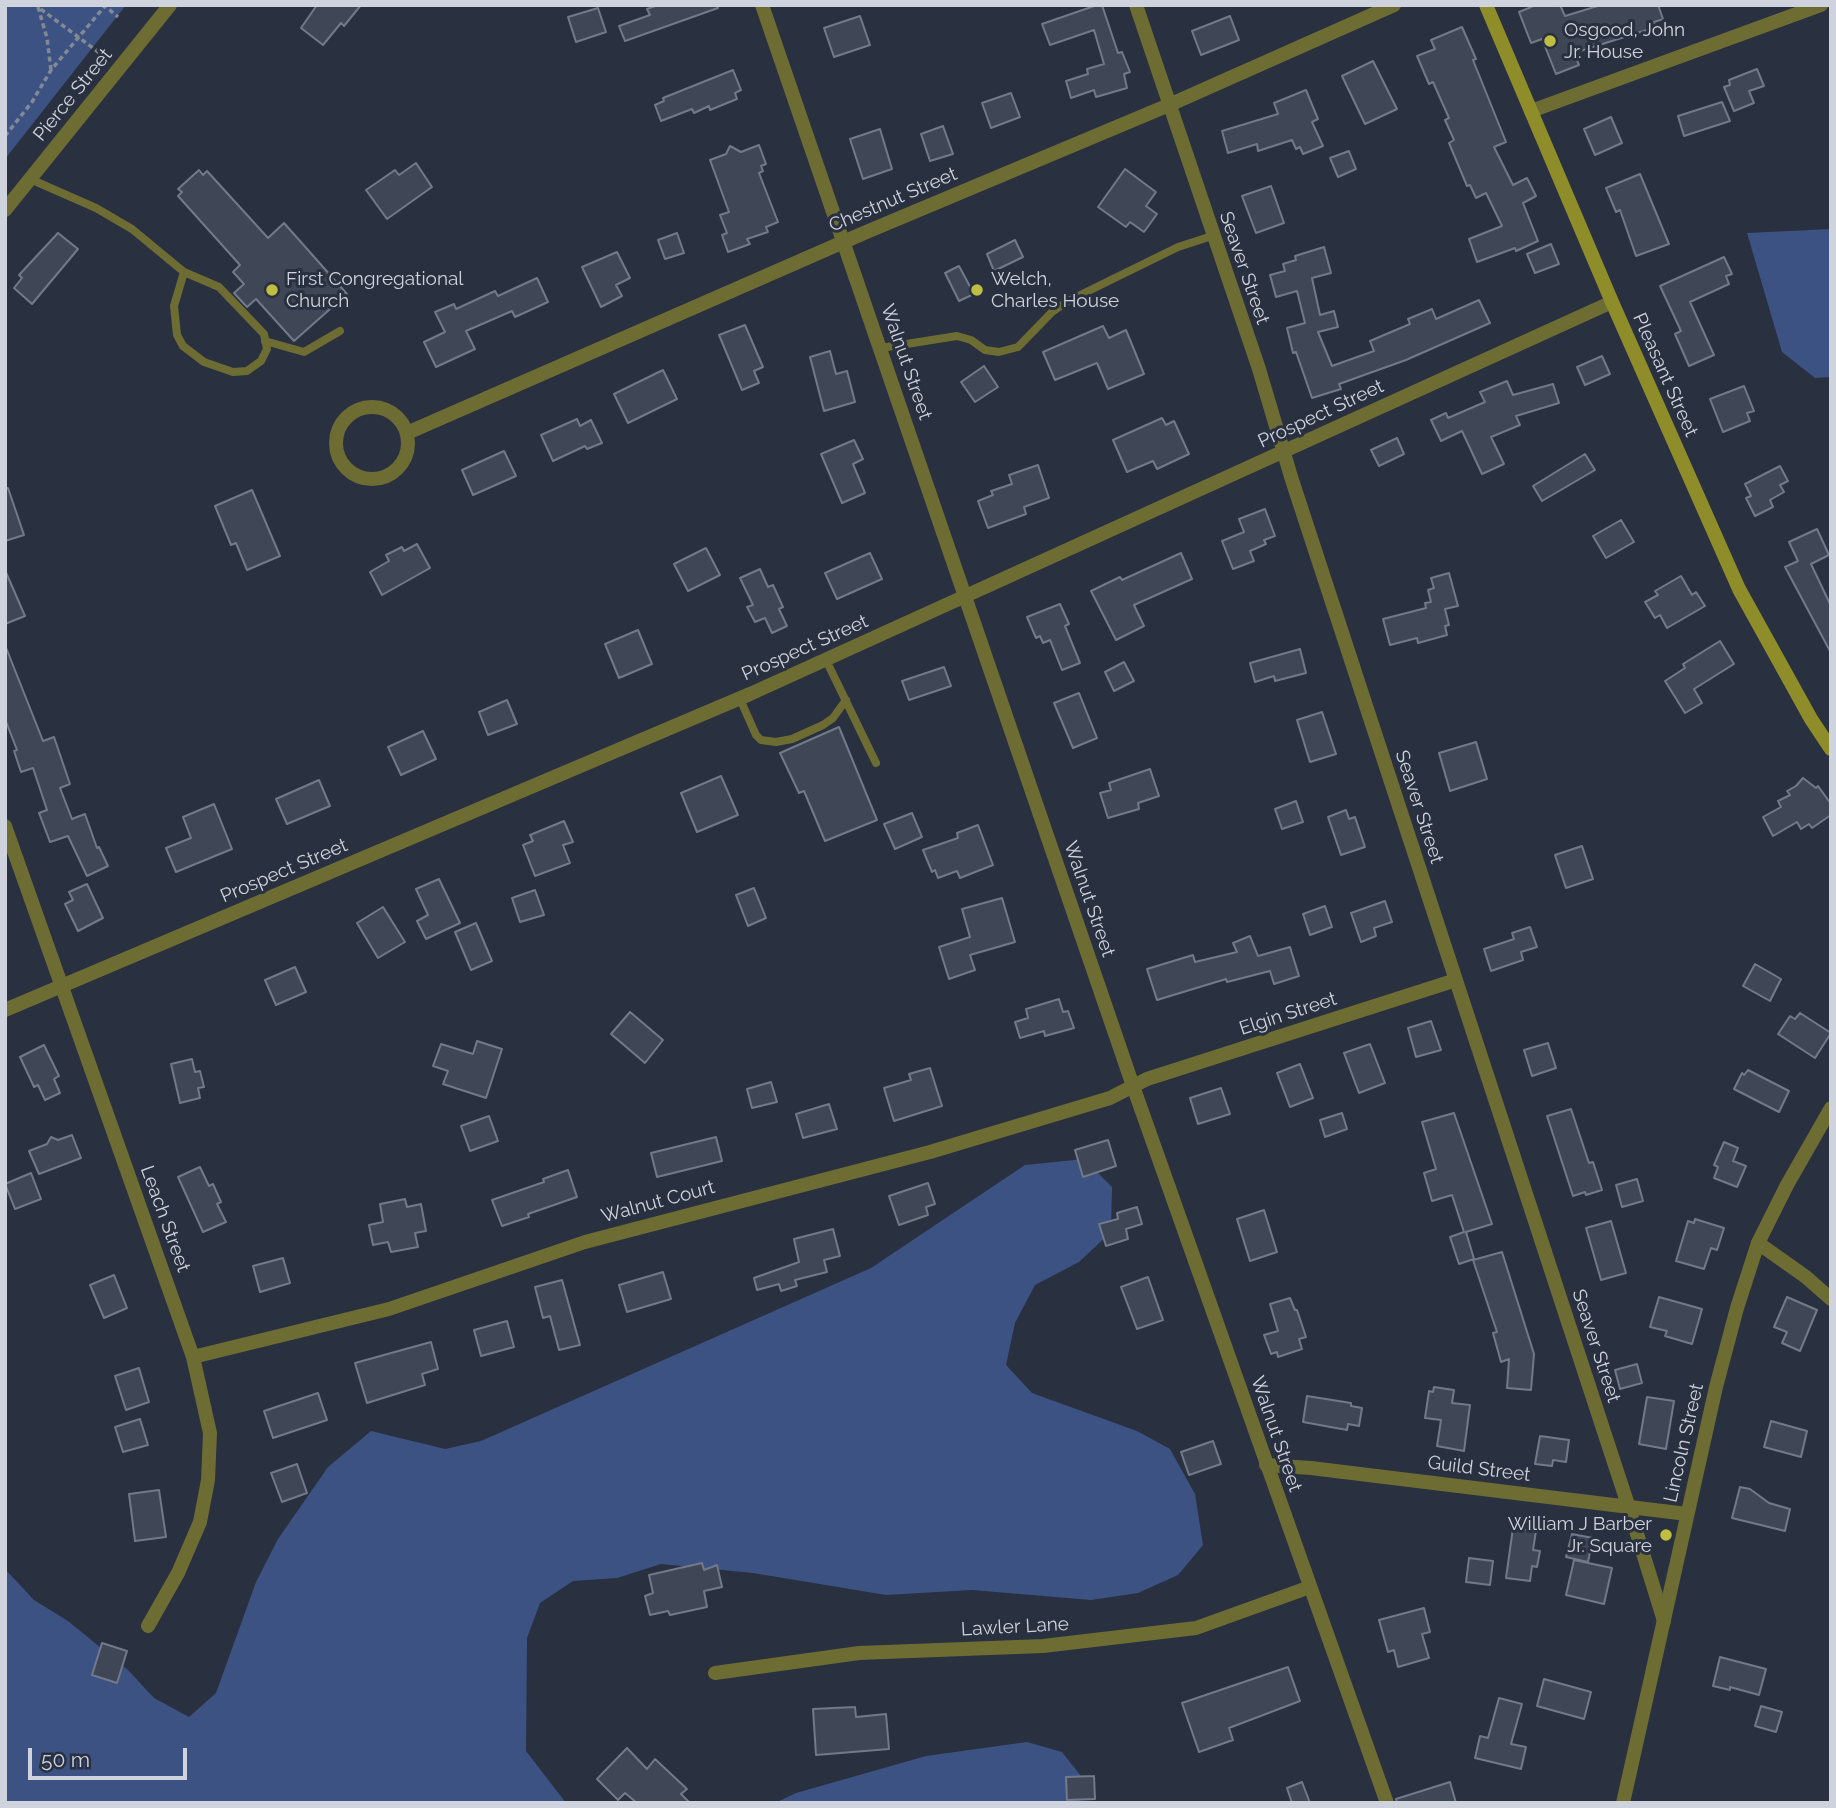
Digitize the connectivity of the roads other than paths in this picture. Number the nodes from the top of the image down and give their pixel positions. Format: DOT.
graph roads {
  1 [pos="170,5"];
  2 [pos="762,5"];
  3 [pos="1136,5"];
  4 [pos="1394,5"];
  5 [pos="1486,5"];
  6 [pos="1821,5"];
  7 [pos="1168,105"];
  8 [pos="1531,111"];
  9 [pos="30,179"];
  10 [pos="5,210"];
  11 [pos="1212,236"];
  12 [pos="844,242"];
  13 [pos="184,272"];
  14 [pos="1612,302"];
  15 [pos="340,331"];
  16 [pos="265,341"];
  17 [pos="881,348"];
  18 [pos="407,433"];
  19 [pos="1283,452"];
  20 [pos="966,597"];
  21 [pos="826,660"];
  22 [pos="740,699"];
  23 [pos="846,700"];
  24 [pos="1831,749"];
  25 [pos="876,763"];
  26 [pos="5,826"];
  27 [pos="1456,980"];
  28 [pos="61,986"];
  29 [pos="5,1010"];
  30 [pos="1133,1086"];
  31 [pos="1831,1108"];
  32 [pos="1758,1243"];
  33 [pos="1831,1299"];
  34 [pos="193,1357"];
  35 [pos="1266,1465"];
  36 [pos="1629,1507"];
  37 [pos="1688,1514"];
  38 [pos="1310,1587"];
  39 [pos="1664,1622"];
  40 [pos="148,1626"];
  41 [pos="715,1673"];
  42 [pos="1387,1803"];
  43 [pos="1623,1803"];
  1 -- 9 [label="street, Pierce Street"];
  2 -- 12 [label="street, Walnut Street"];
  3 -- 7 [label="street, Seaver Street"];
  4 -- 7 [label="street, Chestnut Street"];
  5 -- 8 [label="main road, Pleasant Street"];
  6 -- 8 [label="street"];
  7 -- 11 [label="street, Seaver Street"];
  7 -- 12 [label="street, Chestnut Street"];
  8 -- 14 [label="main road, Pleasant Street"];
  9 -- 10 [label="street, Pierce Street"];
  9 -- 13 [label="lane"];
  11 -- 17 [label="lane"];
  11 -- 19 [label="street, Seaver Street"];
  12 -- 17 [label="street, Walnut Street"];
  12 -- 18 [label="street, Chestnut Street"];
  13 -- 16 [label="lane"];
  13 -- 16 [label="lane"];
  14 -- 19 [label="street, Prospect Street"];
  14 -- 24 [label="main road, Pleasant Street"];
  15 -- 16 [label="lane"];
  17 -- 20 [label="street, Walnut Street"];
  18 -- 18 [label="street"];
  19 -- 20 [label="street, Prospect Street"];
  19 -- 27 [label="street, Seaver Street"];
  20 -- 21 [label="street, Prospect Street"];
  20 -- 30 [label="street, Walnut Street"];
  21 -- 22 [label="street, Prospect Street"];
  21 -- 23 [label="lane"];
  22 -- 23 [label="lane"];
  22 -- 28 [label="street, Prospect Street"];
  23 -- 25 [label="lane"];
  26 -- 28 [label="street, Leach Street"];
  27 -- 30 [label="street, Elgin Street"];
  27 -- 36 [label="street, Seaver Street"];
  28 -- 29 [label="street, Prospect Street"];
  28 -- 34 [label="street, Leach Street"];
  30 -- 34 [label="street, Walnut Court"];
  30 -- 35 [label="street, Walnut Street"];
  31 -- 32 [label="street, Lincoln Street"];
  32 -- 33 [label="street"];
  32 -- 37 [label="street, Lincoln Street"];
  34 -- 40 [label="street, Leach Street"];
  35 -- 36 [label="street, Guild Street"];
  35 -- 38 [label="street, Walnut Street"];
  36 -- 37 [label="street, Guild Street"];
  36 -- 39 [label="street, Seaver Street"];
  37 -- 39 [label="street, Lincoln Street"];
  38 -- 41 [label="street, Lawler Lane"];
  38 -- 42 [label="street, Walnut Street"];
  39 -- 43 [label="street, Lincoln Street"];
}
